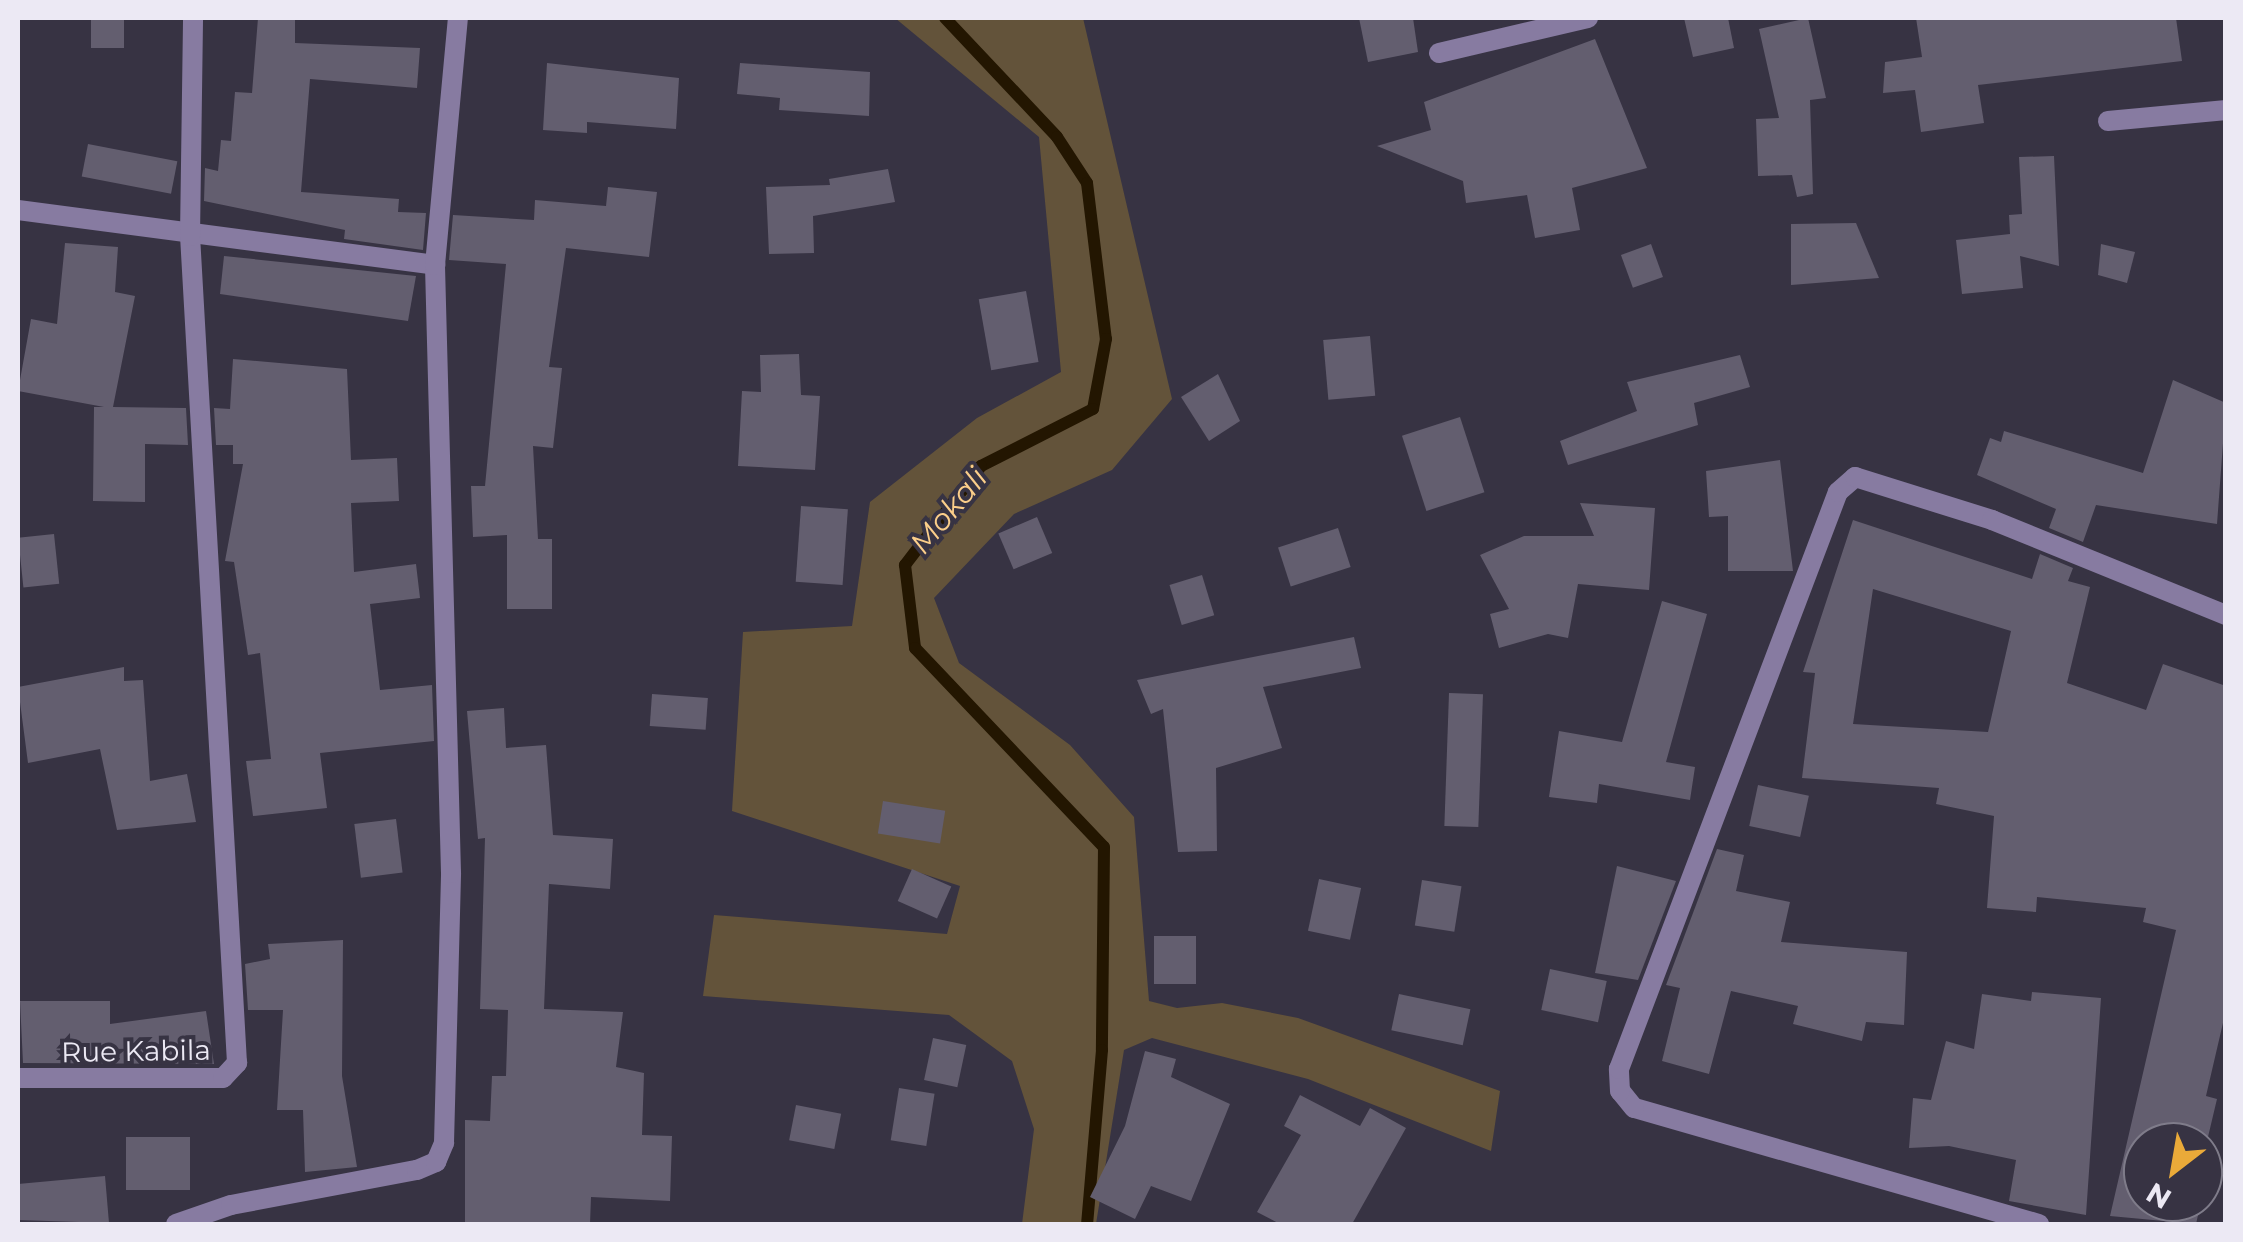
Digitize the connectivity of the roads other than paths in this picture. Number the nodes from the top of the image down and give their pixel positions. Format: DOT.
graph roads {
  1 [pos="193,18"];
  2 [pos="458,18"];
  3 [pos="1588,18"];
  4 [pos="1439,54"];
  5 [pos="2226,110"];
  6 [pos="2108,121"];
  7 [pos="18,210"];
  8 [pos="190,236"];
  9 [pos="436,265"];
  10 [pos="2226,614"];
  11 [pos="18,1078"];
  12 [pos="176,1224"];
  13 [pos="2040,1224"];
  1 -- 8 [label="street"];
  2 -- 9 [label="street"];
  3 -- 4 [label="street"];
  5 -- 6 [label="street"];
  7 -- 8 [label="street"];
  8 -- 9 [label="street"];
  8 -- 11 [label="street, Rue Kabila"];
  9 -- 12 [label="street"];
  10 -- 13 [label="street"];
}
